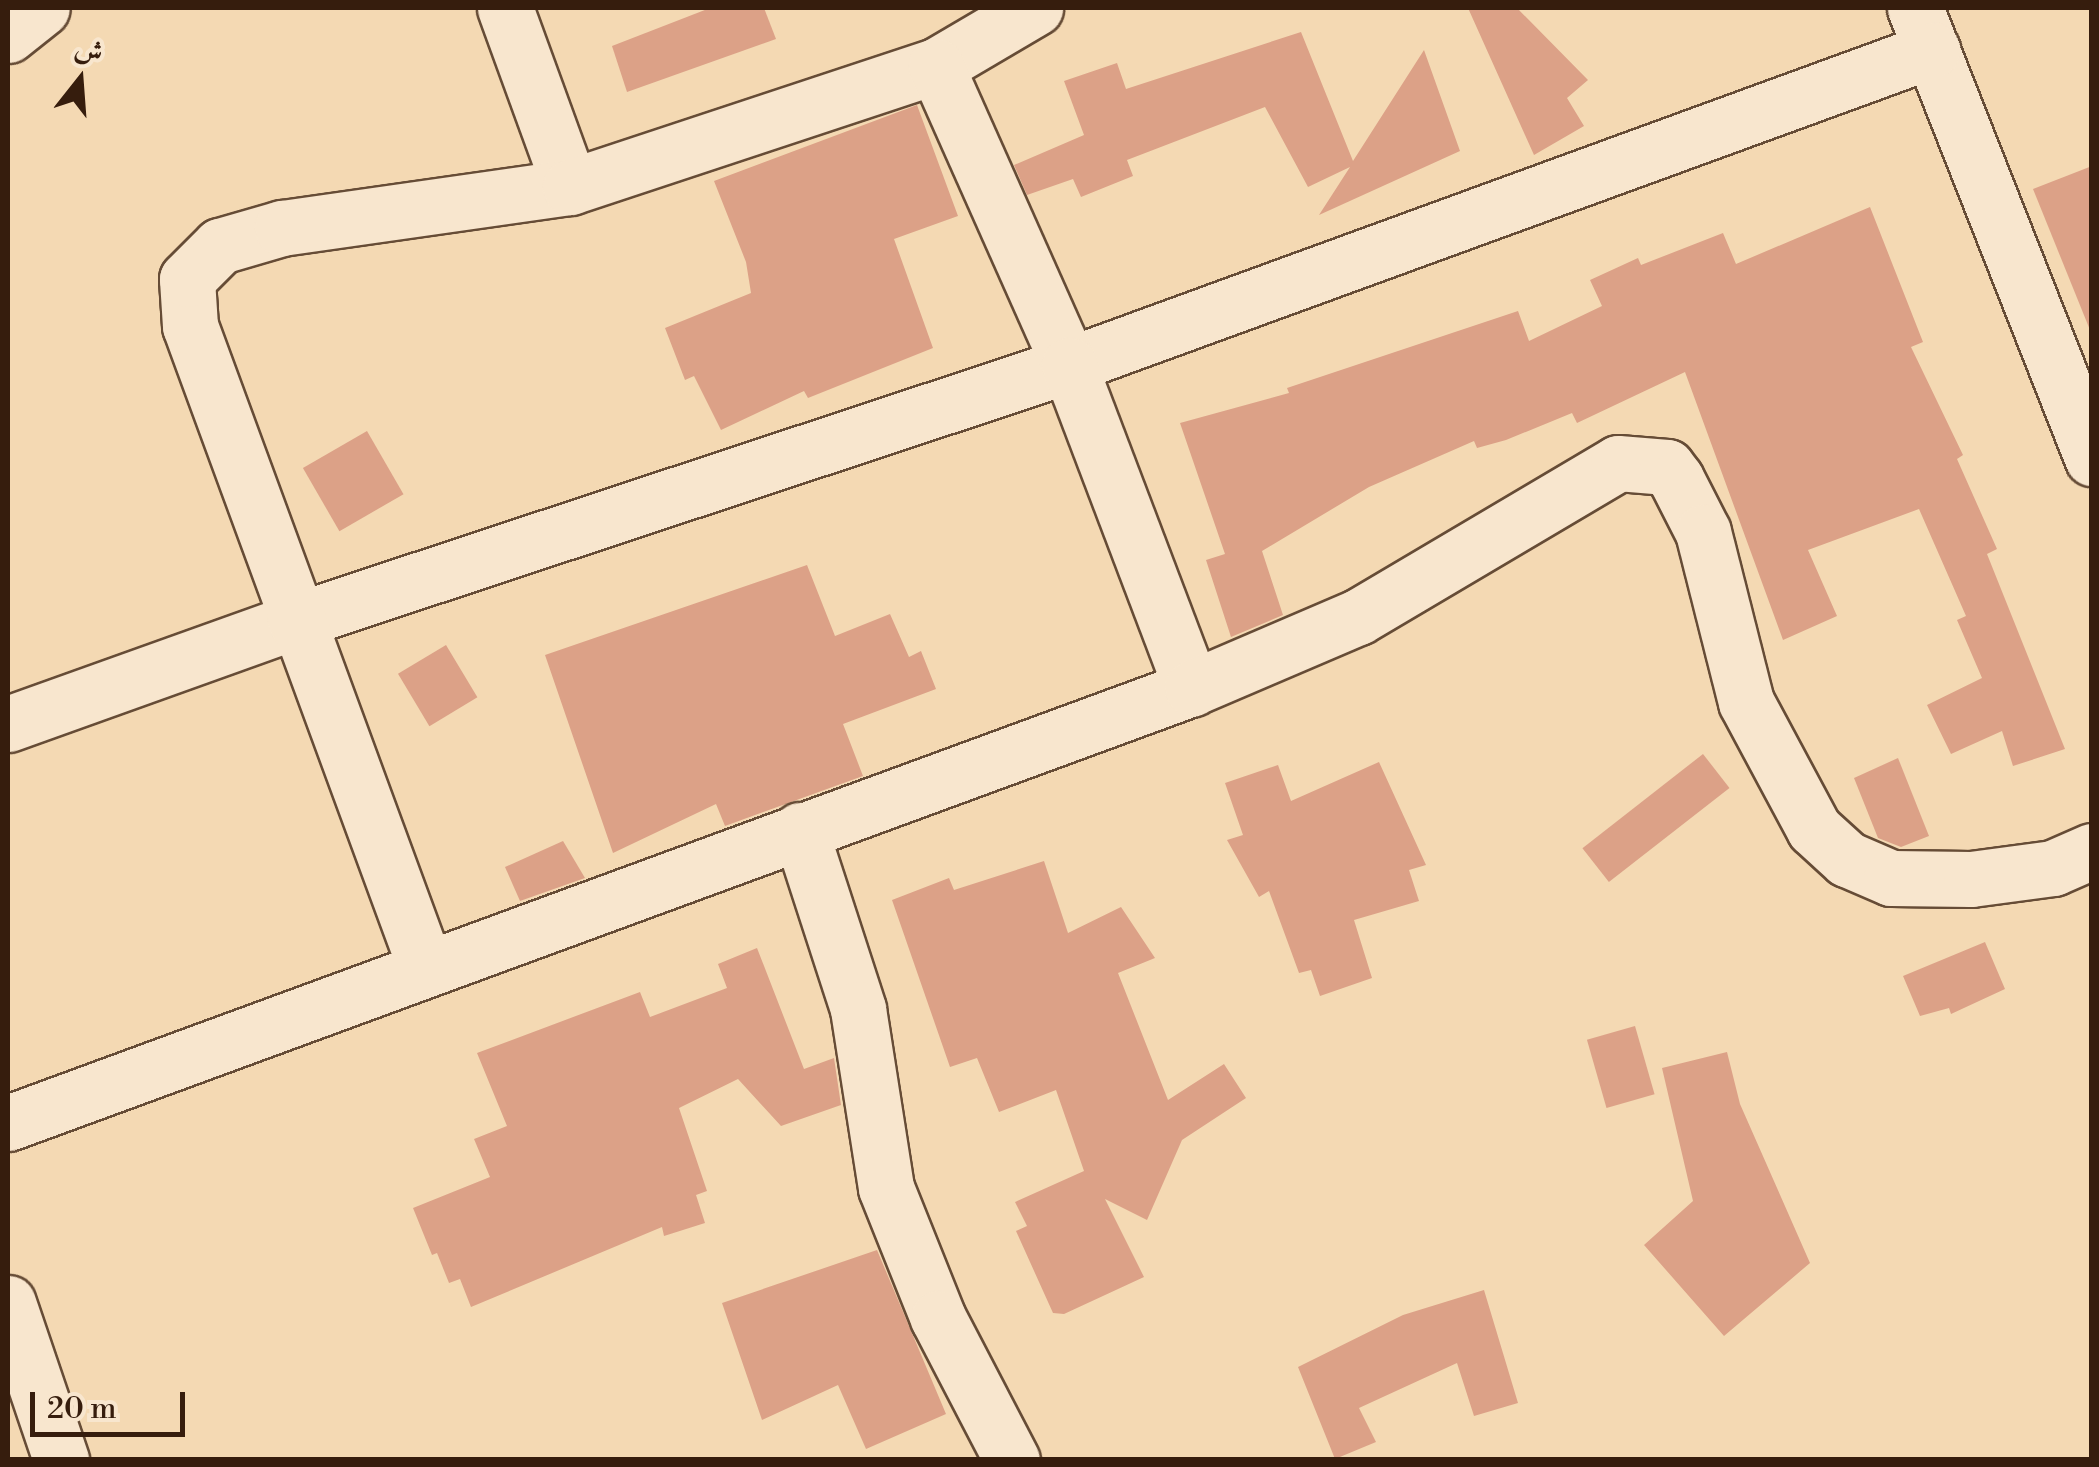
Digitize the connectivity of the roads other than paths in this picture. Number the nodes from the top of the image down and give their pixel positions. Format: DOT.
graph roads {
  1 [pos="42,8"];
  2 [pos="505,8"];
  3 [pos="1035,8"];
  4 [pos="1924,29"];
  5 [pos="8,34"];
  6 [pos="936,66"];
  7 [pos="570,187"];
  8 [pos="1070,366"];
  9 [pos="2085,423"];
  10 [pos="296,621"];
  11 [pos="1192,688"];
  12 [pos="8,724"];
  13 [pos="800,830"];
  14 [pos="2092,851"];
  15 [pos="424,966"];
  16 [pos="8,1123"];
  17 [pos="8,1302"];
  18 [pos="61,1460"];
  19 [pos="1012,1460"];
  1 -- 5 [label="street"];
  2 -- 7 [label="street"];
  3 -- 6 [label="street"];
  4 -- 8 [label="street"];
  4 -- 9 [label="street"];
  6 -- 7 [label="street"];
  6 -- 8 [label="street"];
  7 -- 10 [label="street"];
  8 -- 10 [label="street"];
  8 -- 11 [label="street"];
  10 -- 12 [label="street"];
  10 -- 15 [label="street"];
  11 -- 13 [label="street"];
  11 -- 14 [label="street"];
  13 -- 15 [label="street"];
  13 -- 19 [label="street"];
  15 -- 16 [label="street"];
  17 -- 18 [label="street"];
}
